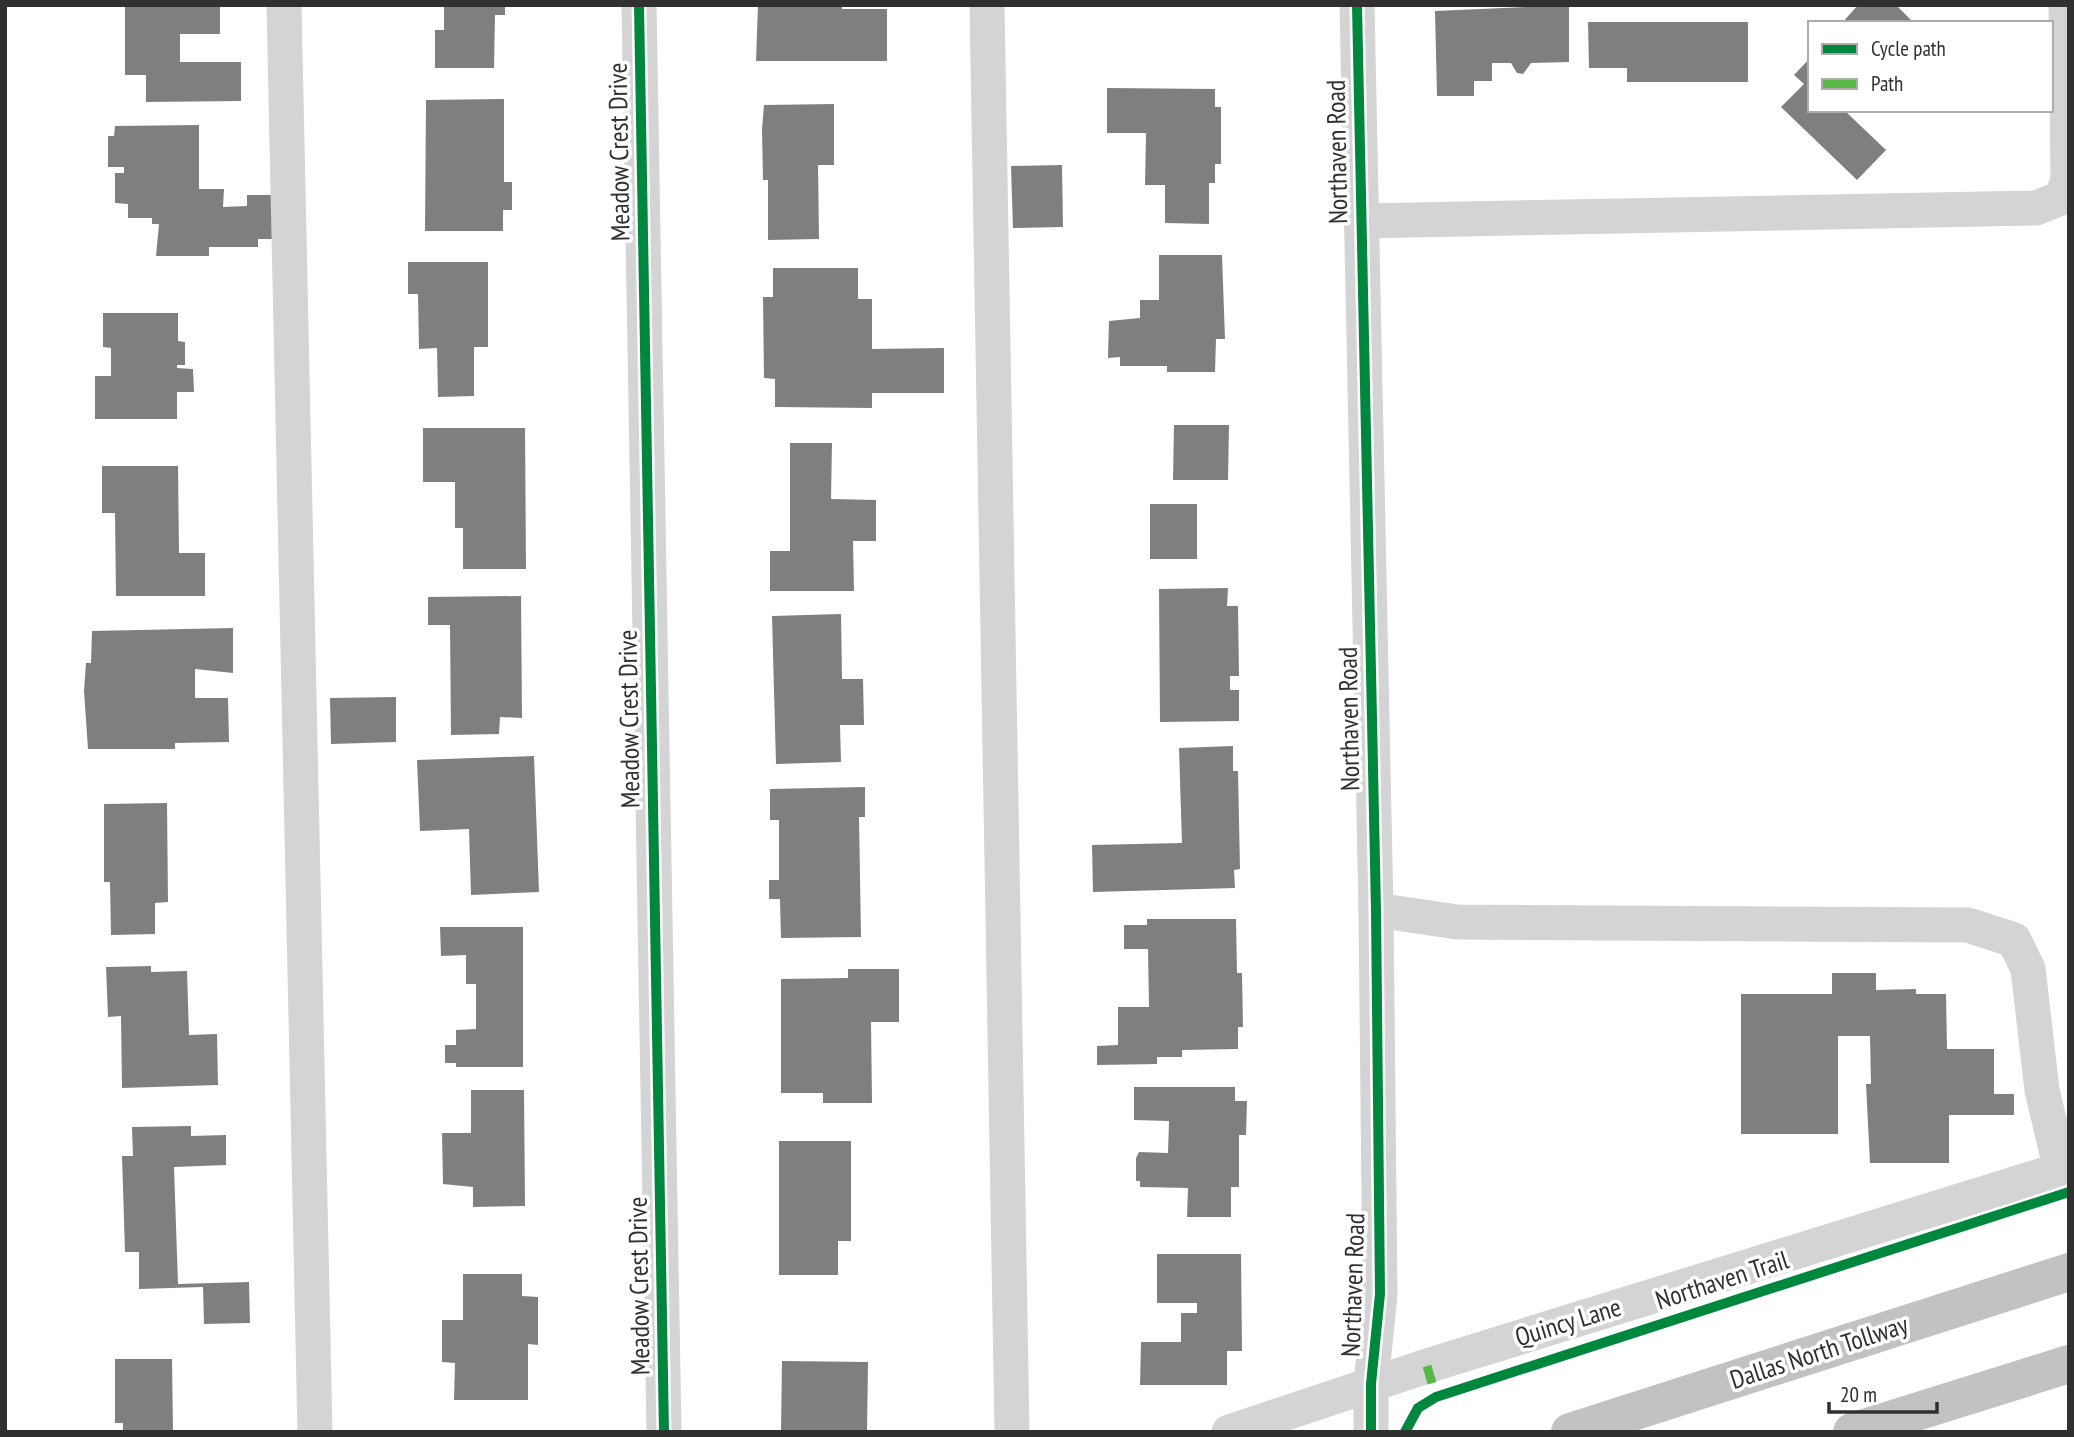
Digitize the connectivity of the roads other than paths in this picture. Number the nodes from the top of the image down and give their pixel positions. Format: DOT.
graph roads {
  1 [pos="284,5"];
  2 [pos="639,5"];
  3 [pos="987,5"];
  4 [pos="1357,5"];
  5 [pos="2066,5"];
  6 [pos="1361,221"];
  7 [pos="1376,910"];
  8 [pos="2065,1168"];
  9 [pos="2069,1272"];
  10 [pos="2069,1364"];
  11 [pos="1371,1384"];
  12 [pos="315,1432"];
  13 [pos="664,1432"];
  14 [pos="1012,1432"];
  15 [pos="1229,1432"];
  16 [pos="1371,1432"];
  17 [pos="1570,1432"];
  18 [pos="1853,1432"];
  1 -- 12 [label="street"];
  2 -- 13 [label="street, Meadow Crest Drive"];
  3 -- 14 [label="street"];
  4 -- 6 [label="street, Northaven Road"];
  5 -- 6 [label="street"];
  6 -- 7 [label="street, Northaven Road"];
  7 -- 8 [label="street"];
  7 -- 11 [label="street, Northaven Road"];
  8 -- 11 [label="street, Quincy Lane"];
  9 -- 17 [label="highway, Dallas North Tollway"];
  10 -- 18 [label="highway"];
  11 -- 15 [label="street, Quincy Lane"];
  11 -- 16 [label="street, Northaven Road"];
}
